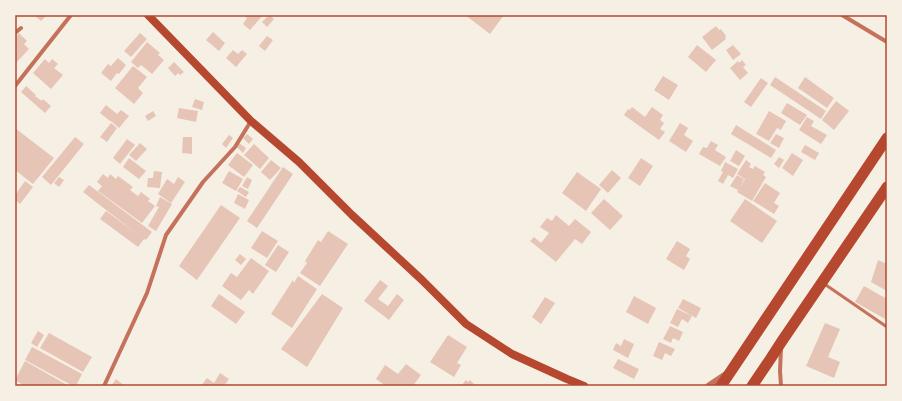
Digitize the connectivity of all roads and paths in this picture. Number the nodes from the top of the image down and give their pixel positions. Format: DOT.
graph roads {
  1 [pos="71,15"];
  2 [pos="148,15"];
  3 [pos="842,15"];
  4 [pos="21,28"];
  5 [pos="15,33"];
  6 [pos="887,42"];
  7 [pos="15,86"];
  8 [pos="251,121"];
  9 [pos="887,138"];
  10 [pos="887,187"];
  11 [pos="822,282"];
  12 [pos="887,327"];
  13 [pos="782,341"];
  14 [pos="732,371"];
  15 [pos="104,386"];
  16 [pos="584,386"];
  17 [pos="708,386"];
  18 [pos="720,386"];
  19 [pos="752,386"];
  20 [pos="781,386"];
  1 -- 7 [label="street"];
  2 -- 8 [label="main road"];
  3 -- 6 [label="street"];
  4 -- 5 [label="street"];
  8 -- 15 [label="street"];
  8 -- 16 [label="main road"];
  9 -- 14 [label="highway"];
  10 -- 11 [label="highway"];
  11 -- 12 [label="lane"];
  11 -- 13 [label="highway"];
  13 -- 19 [label="highway"];
  13 -- 20 [label="street"];
  14 -- 17 [label="street"];
  14 -- 18 [label="highway"];
}
